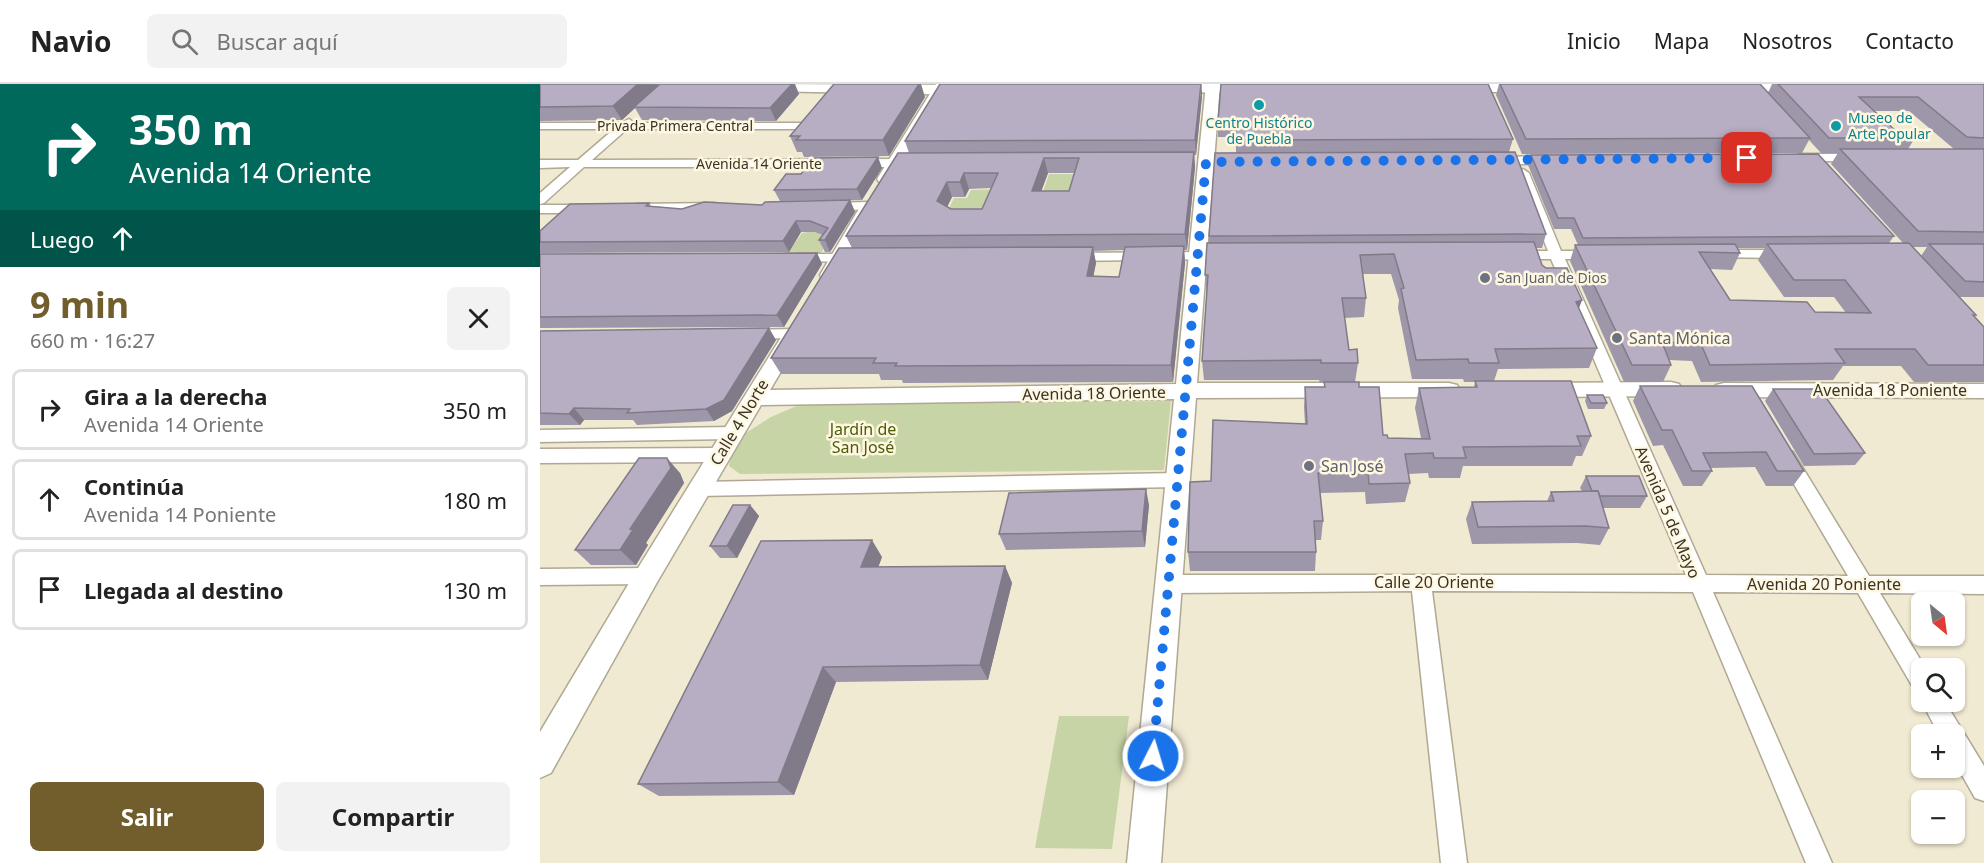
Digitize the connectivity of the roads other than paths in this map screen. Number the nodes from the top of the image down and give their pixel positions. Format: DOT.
graph roads {
  1 [pos="1750,85"];
  2 [pos="739,86"];
  3 [pos="1213,86"];
  4 [pos="1821,86"];
  5 [pos="941,87"];
  6 [pos="1439,87"];
  7 [pos="1555,87"];
  8 [pos="1705,87"];
  9 [pos="841,88"];
  10 [pos="1276,88"];
  11 [pos="1154,89"];
  12 [pos="987,90"];
  13 [pos="829,103"];
  14 [pos="1767,104"];
  15 [pos="641,112"];
  16 [pos="540,126"];
  17 [pos="625,126"];
  18 [pos="810,127"];
  19 [pos="1811,153"];
  20 [pos="1791,158"];
  21 [pos="1874,158"];
  22 [pos="1518,160"];
  23 [pos="1565,160"];
  24 [pos="1482,161"];
  25 [pos="917,163"];
  26 [pos="540,164"];
  27 [pos="582,164"];
  28 [pos="894,164"];
  29 [pos="1831,175"];
  30 [pos="540,200"];
  31 [pos="727,207"];
  32 [pos="810,207"];
  33 [pos="869,207"];
  34 [pos="602,208"];
  35 [pos="624,208"];
  36 [pos="540,209"];
  37 [pos="569,209"];
  38 [pos="554,223"];
  39 [pos="1696,254"];
  40 [pos="1798,254"];
  41 [pos="1497,255"];
  42 [pos="1556,255"];
  43 [pos="1602,255"];
  44 [pos="1198,256"];
  45 [pos="1228,256"];
  46 [pos="1054,257"];
  47 [pos="779,258"];
  48 [pos="839,258"];
  49 [pos="863,258"];
  50 [pos="804,315"];
  51 [pos="735,334"];
  52 [pos="1616,389"];
  53 [pos="1465,390"];
  54 [pos="1523,390"];
  55 [pos="1186,391"];
  56 [pos="1984,391"];
  57 [pos="753,398"];
  58 [pos="732,433"];
  59 [pos="540,436"];
  60 [pos="1779,443"];
  61 [pos="719,455"];
  62 [pos="540,456"];
  63 [pos="1178,480"];
  64 [pos="699,489"];
  65 [pos="647,576"];
  66 [pos="540,577"];
  67 [pos="1421,582"];
  68 [pos="1168,584"];
  69 [pos="1699,584"];
  70 [pos="1864,584"];
  71 [pos="1984,585"];
  72 [pos="1911,663"];
  73 [pos="1965,757"];
  74 [pos="540,762"];
  75 [pos="1984,789"];
  76 [pos="1144,863"];
  77 [pos="1454,863"];
  78 [pos="1819,863"];
  1 -- 4 [label="main road"];
  1 -- 8 [label="main road"];
  1 -- 14 [label="street"];
  2 -- 9 [label="main road"];
  3 -- 10 [label="main road"];
  3 -- 11 [label="main road"];
  3 -- 44 [label="street"];
  5 -- 9 [label="main road"];
  5 -- 12 [label="main road"];
  5 -- 28 [label="street, Calle 4 Norte"];
  6 -- 7 [label="main road"];
  9 -- 13 [label="street"];
  15 -- 17 [label="street"];
  16 -- 17 [label="street, Privada Primera Central"];
  17 -- 18 [label="street, Privada Primera Central"];
  17 -- 27 [label="street"];
  19 -- 20 [label="street"];
  19 -- 21 [label="street"];
  19 -- 29 [label="street"];
  22 -- 23 [label="street"];
  22 -- 24 [label="street"];
  22 -- 42 [label="street, Avenida 5 de Mayo"];
  25 -- 28 [label="street, Avenida 14 Oriente"];
  26 -- 27 [label="street, Avenida 14 Oriente"];
  27 -- 28 [label="street, Avenida 14 Oriente"];
  27 -- 30 [label="street"];
  28 -- 33 [label="street, Calle 4 Norte"];
  31 -- 35 [label="street"];
  32 -- 33 [label="street"];
  33 -- 48 [label="street, Calle 4 Norte"];
  34 -- 37 [label="street"];
  36 -- 37 [label="street"];
  37 -- 38 [label="street"];
  39 -- 40 [label="street"];
  41 -- 42 [label="street"];
  42 -- 43 [label="street"];
  42 -- 52 [label="street, Avenida 5 de Mayo"];
  44 -- 45 [label="street"];
  44 -- 46 [label="street"];
  44 -- 55 [label="street"];
  47 -- 48 [label="street"];
  48 -- 49 [label="street"];
  48 -- 50 [label="street, Calle 4 Norte"];
  50 -- 51 [label="street"];
  50 -- 57 [label="street, Calle 4 Norte"];
  52 -- 54 [label="street"];
  52 -- 56 [label="street, Avenida 18 Poniente"];
  52 -- 69 [label="street, Avenida 5 de Mayo"];
  53 -- 55 [label="street, Avenida 18 Oriente"];
  55 -- 57 [label="street, Avenida 18 Oriente"];
  55 -- 63 [label="street"];
  57 -- 58 [label="street, Calle 4 Norte"];
  58 -- 59 [label="street"];
  58 -- 61 [label="street, Calle 4 Norte"];
  60 -- 70 [label="street"];
  61 -- 62 [label="street"];
  61 -- 64 [label="street, Calle 4 Norte"];
  63 -- 64 [label="street"];
  63 -- 68 [label="street"];
  64 -- 65 [label="street, Calle 4 Norte"];
  65 -- 66 [label="street"];
  65 -- 74 [label="street, Calle 4 Norte"];
  67 -- 68 [label="street, Calle 20 Oriente"];
  67 -- 69 [label="street, Calle 20 Oriente"];
  67 -- 77 [label="street"];
  68 -- 76 [label="street"];
  69 -- 70 [label="street, Avenida 20 Poniente"];
  69 -- 78 [label="street, Avenida 5 de Mayo"];
  70 -- 71 [label="street, Avenida 20 Poniente"];
  70 -- 72 [label="street"];
  73 -- 75 [label="street"];
}
